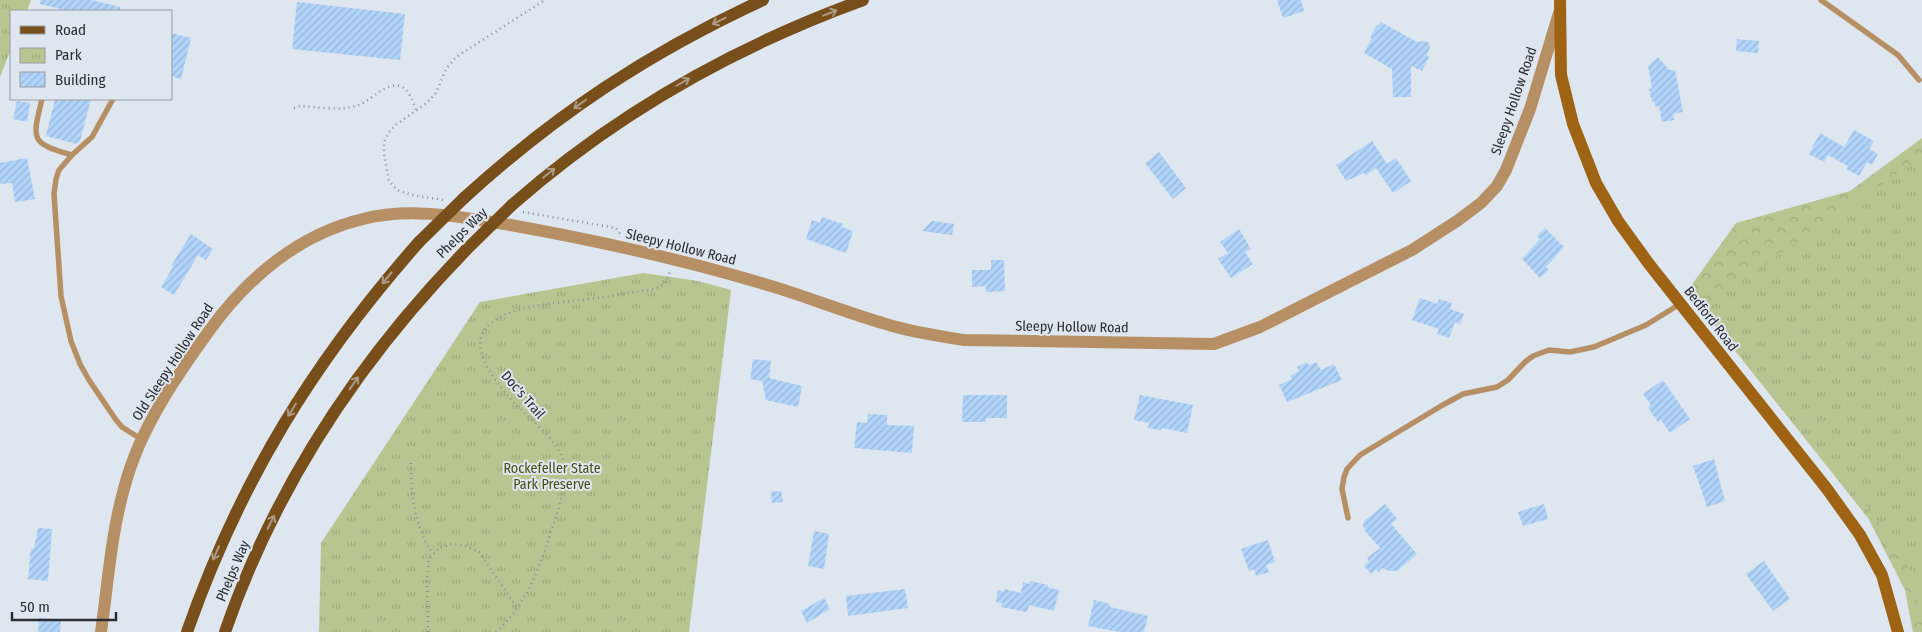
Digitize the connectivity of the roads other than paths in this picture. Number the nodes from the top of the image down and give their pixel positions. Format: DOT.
graph roads {
  1 [pos="763,0"];
  2 [pos="863,0"];
  3 [pos="1821,0"];
  4 [pos="1560,5"];
  5 [pos="1919,80"];
  6 [pos="42,100"];
  7 [pos="112,100"];
  8 [pos="72,155"];
  9 [pos="432,214"];
  10 [pos="1680,304"];
  11 [pos="141,439"];
  12 [pos="1348,518"];
  13 [pos="101,632"];
  14 [pos="187,632"];
  15 [pos="226,632"];
  16 [pos="1898,632"];
  1 -- 14 [label="main road, Phelps Way, one-way, bridge"];
  15 -- 2 [label="main road, Phelps Way, one-way, bridge"];
  3 -- 5 [label="lane"];
  4 -- 9 [label="street, Sleepy Hollow Road"];
  4 -- 10 [label="main road, Bedford Road"];
  6 -- 8 [label="lane"];
  7 -- 8 [label="lane"];
  8 -- 11 [label="lane"];
  9 -- 11 [label="street, Old Sleepy Hollow Road"];
  10 -- 12 [label="lane"];
  10 -- 16 [label="main road, Bedford Road"];
  11 -- 13 [label="street, Old Sleepy Hollow Road"];
}
